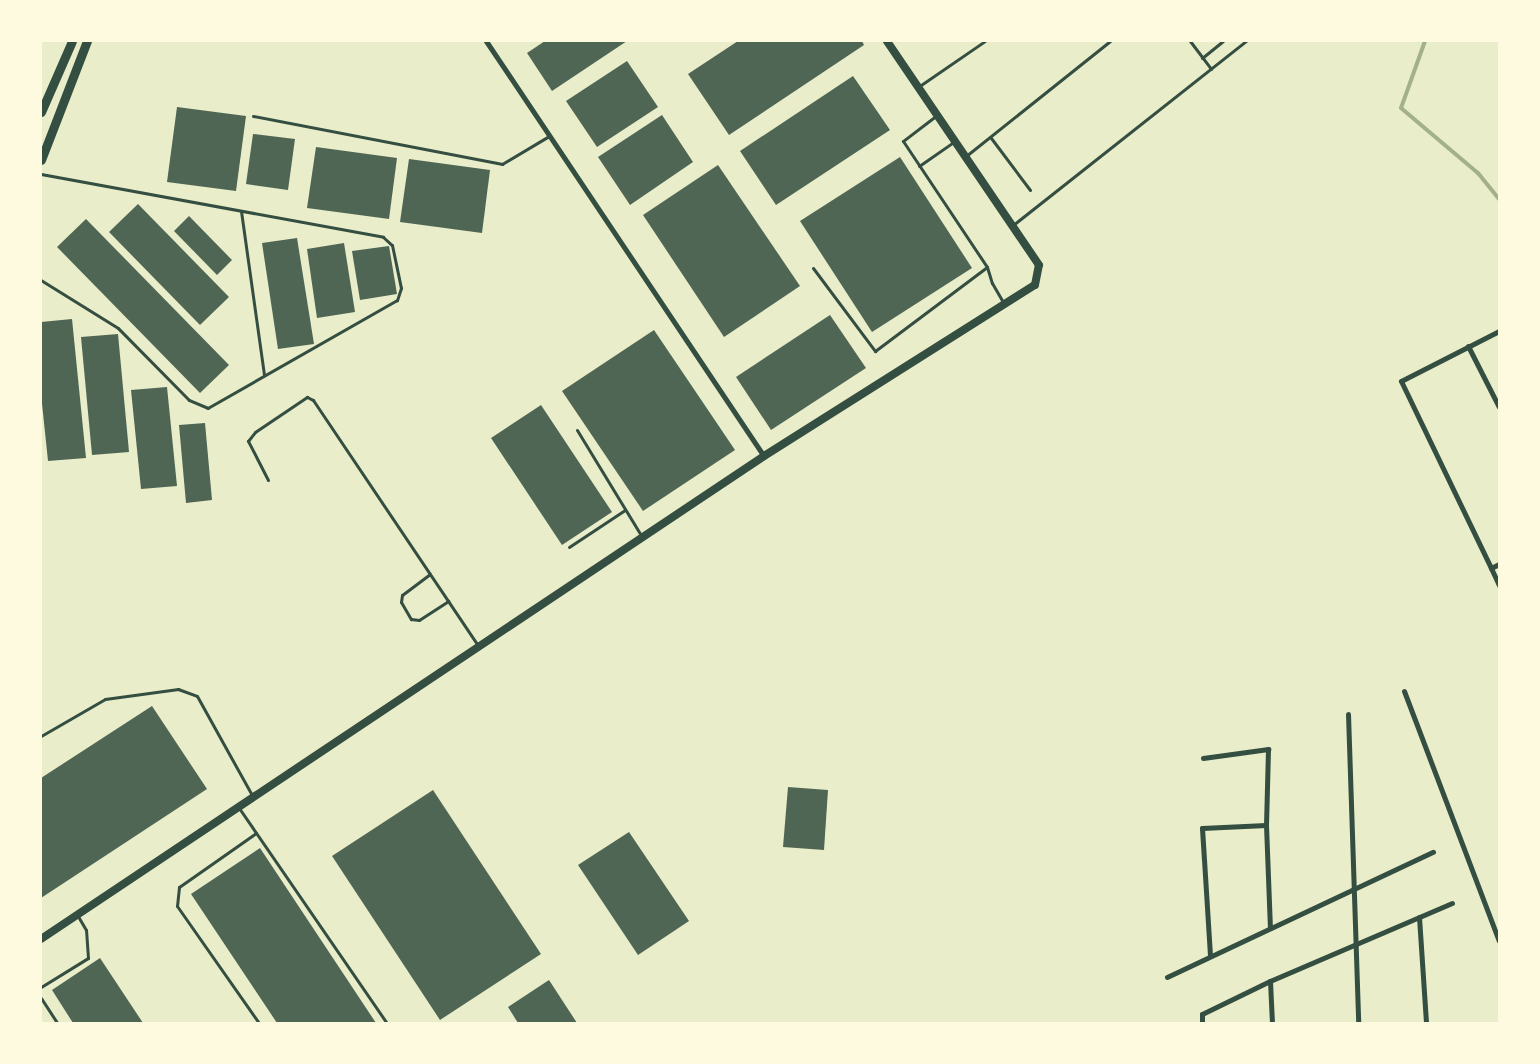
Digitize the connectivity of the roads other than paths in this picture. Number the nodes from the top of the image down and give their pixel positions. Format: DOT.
graph roads {
  1 [pos="72,41"];
  2 [pos="87,41"];
  3 [pos="486,41"];
  4 [pos="887,41"];
  5 [pos="985,41"];
  6 [pos="1110,41"];
  7 [pos="1190,41"];
  8 [pos="1224,41"];
  9 [pos="1243,42"];
  10 [pos="1202,58"];
  11 [pos="1211,69"];
  12 [pos="918,87"];
  13 [pos="43,101"];
  14 [pos="41,112"];
  15 [pos="937,115"];
  16 [pos="253,116"];
  17 [pos="550,135"];
  18 [pos="990,138"];
  19 [pos="955,141"];
  20 [pos="965,156"];
  21 [pos="41,160"];
  22 [pos="919,167"];
  23 [pos="41,174"];
  24 [pos="1030,190"];
  25 [pos="240,211"];
  26 [pos="1012,225"];
  27 [pos="987,267"];
  28 [pos="813,268"];
  29 [pos="41,280"];
  30 [pos="1005,304"];
  31 [pos="1499,331"];
  32 [pos="1468,346"];
  33 [pos="264,375"];
  34 [pos="1499,408"];
  35 [pos="577,430"];
  36 [pos="764,456"];
  37 [pos="268,480"];
  38 [pos="625,510"];
  39 [pos="642,537"];
  40 [pos="569,547"];
  41 [pos="1499,564"];
  42 [pos="1491,568"];
  43 [pos="430,574"];
  44 [pos="1499,585"];
  45 [pos="448,601"];
  46 [pos="478,647"];
  47 [pos="1404,692"];
  48 [pos="1348,714"];
  49 [pos="41,736"];
  50 [pos="1203,758"];
  51 [pos="254,798"];
  52 [pos="238,808"];
  53 [pos="1266,825"];
  54 [pos="256,833"];
  55 [pos="1433,852"];
  56 [pos="1355,888"];
  57 [pos="1452,903"];
  58 [pos="78,915"];
  59 [pos="1419,917"];
  60 [pos="1270,927"];
  61 [pos="41,939"];
  62 [pos="1499,941"];
  63 [pos="1357,944"];
  64 [pos="1210,955"];
  65 [pos="1167,977"];
  66 [pos="1270,981"];
  67 [pos="41,987"];
  68 [pos="41,998"];
  69 [pos="57,1023"];
  70 [pos="259,1023"];
  71 [pos="387,1023"];
  72 [pos="1202,1023"];
  73 [pos="1272,1023"];
  74 [pos="1358,1023"];
  75 [pos="1426,1023"];
  1 -- 13 [label="main road"];
  2 -- 21 [label="main road"];
  3 -- 17 [label="street"];
  4 -- 12 [label="street"];
  5 -- 12 [label="lane"];
  6 -- 18 [label="lane"];
  7 -- 10 [label="lane"];
  8 -- 10 [label="lane"];
  9 -- 11 [label="lane"];
  10 -- 11 [label="lane"];
  11 -- 26 [label="lane"];
  12 -- 15 [label="street"];
  13 -- 14 [label="main road"];
  15 -- 19 [label="street"];
  15 -- 22 [label="lane"];
  16 -- 17 [label="lane"];
  17 -- 36 [label="street"];
  18 -- 20 [label="lane"];
  18 -- 24 [label="lane"];
  19 -- 20 [label="street"];
  19 -- 22 [label="lane"];
  20 -- 26 [label="street"];
  22 -- 27 [label="lane"];
  23 -- 25 [label="lane"];
  25 -- 33 [label="lane"];
  25 -- 33 [label="lane"];
  26 -- 30 [label="street"];
  27 -- 28 [label="lane"];
  27 -- 30 [label="lane"];
  29 -- 33 [label="lane"];
  30 -- 36 [label="street"];
  31 -- 32 [label="street"];
  32 -- 34 [label="street"];
  32 -- 42 [label="street"];
  35 -- 38 [label="lane"];
  36 -- 39 [label="street"];
  37 -- 43 [label="lane"];
  38 -- 39 [label="lane"];
  38 -- 40 [label="lane"];
  39 -- 46 [label="street"];
  41 -- 42 [label="street"];
  42 -- 44 [label="street"];
  43 -- 45 [label="lane"];
  43 -- 45 [label="lane"];
  45 -- 46 [label="lane"];
  46 -- 51 [label="street"];
  47 -- 62 [label="street"];
  48 -- 56 [label="street"];
  49 -- 51 [label="lane"];
  50 -- 53 [label="street"];
  51 -- 52 [label="street"];
  52 -- 54 [label="lane"];
  52 -- 58 [label="street"];
  53 -- 60 [label="street"];
  53 -- 64 [label="street"];
  54 -- 70 [label="lane"];
  54 -- 71 [label="lane"];
  55 -- 56 [label="street"];
  56 -- 60 [label="street"];
  56 -- 63 [label="street"];
  57 -- 59 [label="street"];
  58 -- 61 [label="street"];
  58 -- 67 [label="lane"];
  59 -- 63 [label="street"];
  59 -- 75 [label="street"];
  60 -- 64 [label="street"];
  63 -- 66 [label="street"];
  63 -- 74 [label="street"];
  64 -- 65 [label="street"];
  66 -- 72 [label="street"];
  66 -- 73 [label="street"];
  68 -- 69 [label="lane"];
}
